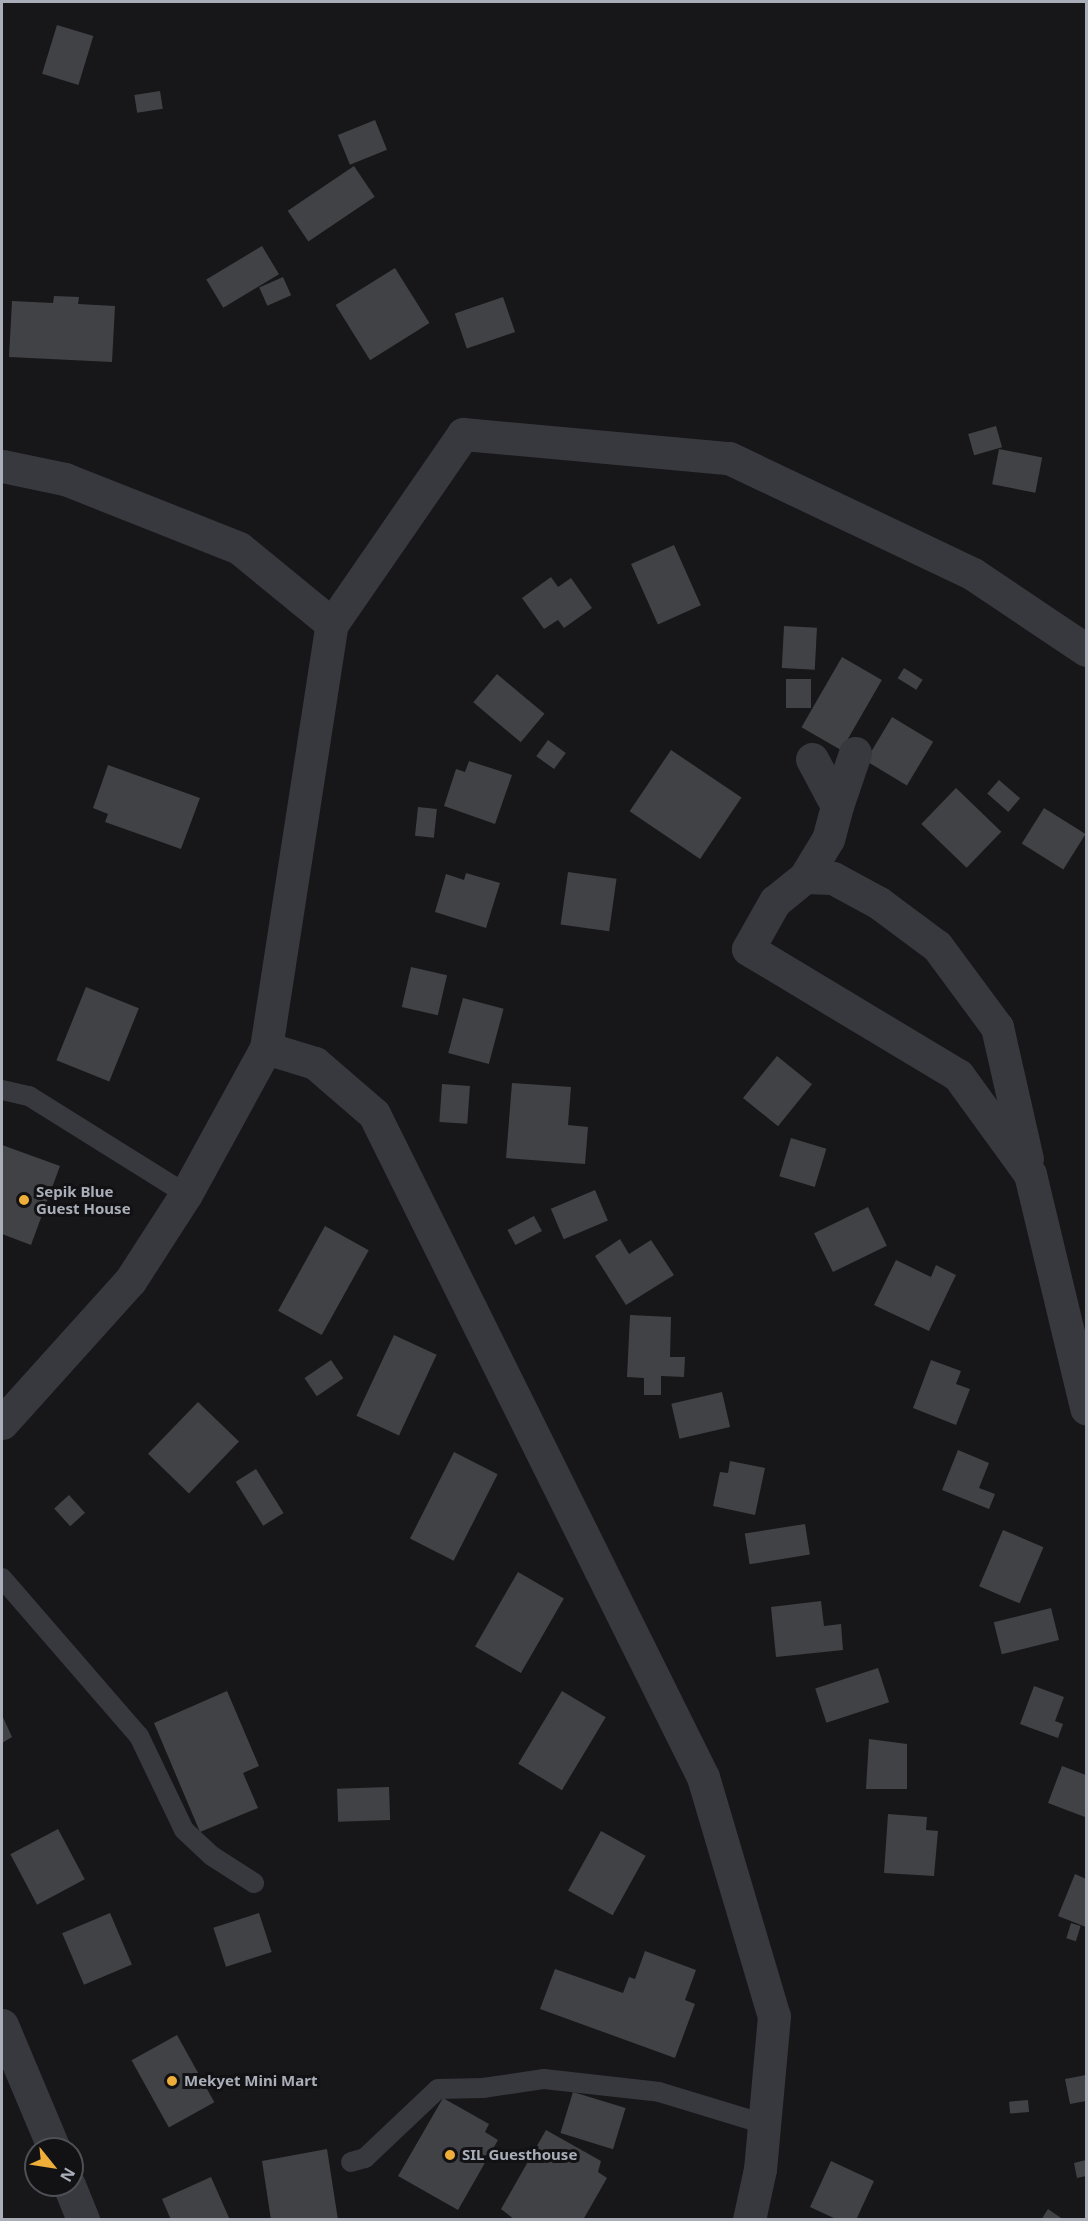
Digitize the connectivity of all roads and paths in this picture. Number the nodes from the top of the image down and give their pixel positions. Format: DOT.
graph roads {
  1 [pos="2,466"];
  2 [pos="332,624"];
  3 [pos="1086,650"];
  4 [pos="855,753"];
  5 [pos="812,759"];
  6 [pos="837,806"];
  7 [pos="805,877"];
  8 [pos="266,1048"];
  9 [pos="2,1090"];
  10 [pos="1030,1173"];
  11 [pos="186,1194"];
  12 [pos="1086,1408"];
  13 [pos="2,1423"];
  14 [pos="2,1578"];
  15 [pos="254,1883"];
  16 [pos="2,2025"];
  17 [pos="764,2124"];
  18 [pos="49,2137"];
  19 [pos="351,2162"];
  20 [pos="74,2197"];
  21 [pos="83,2220"];
  22 [pos="748,2220"];
  1 -- 2 [label="street"];
  2 -- 3 [label="street"];
  2 -- 8 [label="street"];
  4 -- 6 [label="street"];
  5 -- 6 [label="street"];
  6 -- 7 [label="street"];
  7 -- 10 [label="street"];
  7 -- 10 [label="street"];
  8 -- 11 [label="street"];
  8 -- 17 [label="street"];
  9 -- 11 [label="lane"];
  10 -- 12 [label="street"];
  11 -- 13 [label="street"];
  14 -- 15 [label="lane"];
  16 -- 18 [label="street"];
  17 -- 19 [label="lane"];
  17 -- 22 [label="street"];
  20 -- 21 [label="street"];
}
